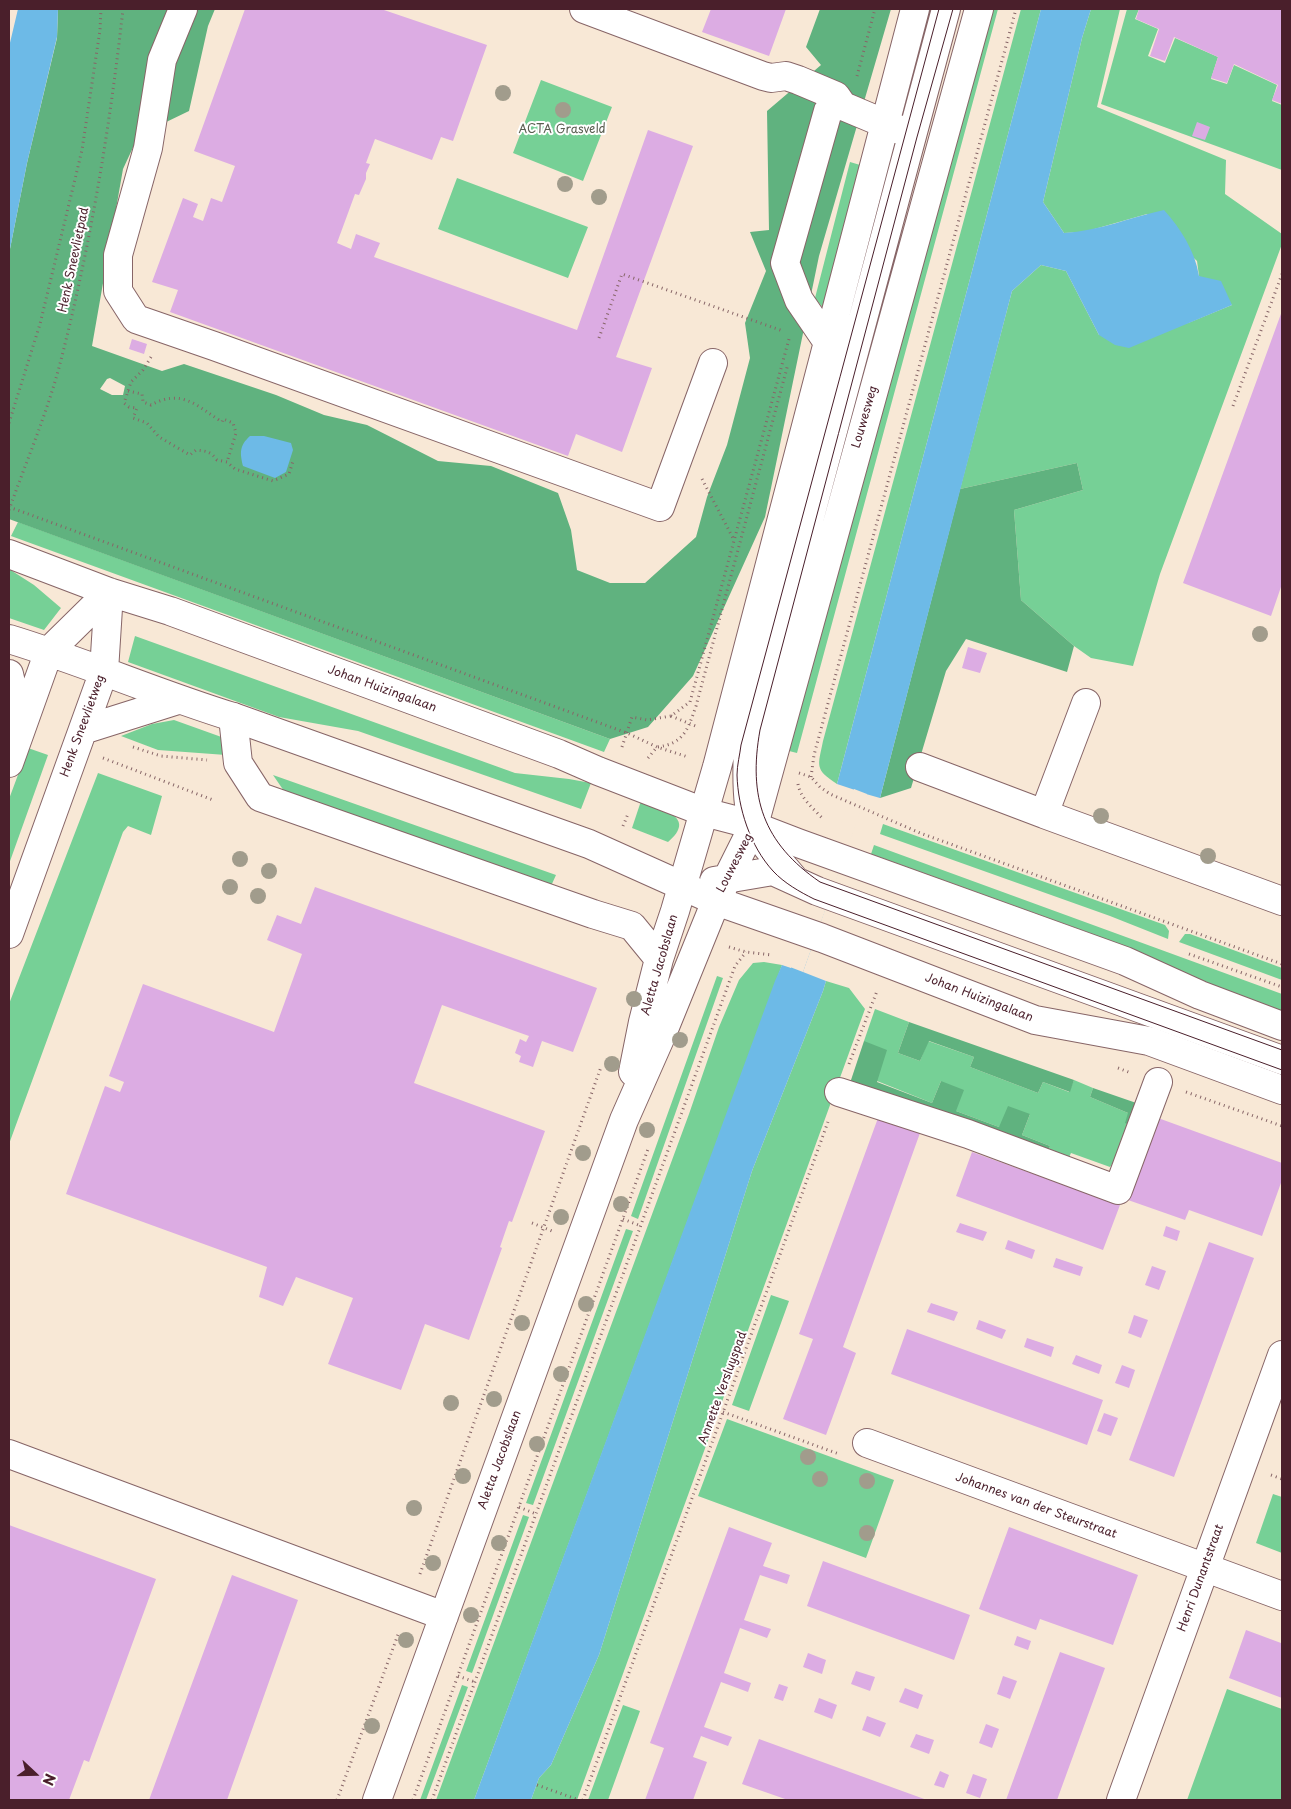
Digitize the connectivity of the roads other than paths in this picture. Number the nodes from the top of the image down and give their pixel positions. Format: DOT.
graph roads {
  1 [pos="183,9"];
  2 [pos="584,9"];
  3 [pos="914,9"];
  4 [pos="946,9"];
  5 [pos="979,9"];
  6 [pos="840,109"];
  7 [pos="884,123"];
  8 [pos="912,135"];
  9 [pos="941,146"];
  10 [pos="827,342"];
  11 [pos="713,363"];
  12 [pos="9,554"];
  13 [pos="109,592"];
  14 [pos="9,640"];
  15 [pos="49,651"];
  16 [pos="104,671"];
  17 [pos="9,674"];
  18 [pos="178,700"];
  19 [pos="1086,703"];
  20 [pos="233,718"];
  21 [pos="21,728"];
  22 [pos="80,739"];
  23 [pos="748,748"];
  24 [pos="9,763"];
  25 [pos="920,767"];
  26 [pos="711,814"];
  27 [pos="1044,814"];
  28 [pos="754,826"];
  29 [pos="794,879"];
  30 [pos="682,885"];
  31 [pos="721,890"];
  32 [pos="1282,901"];
  33 [pos="9,934"];
  34 [pos="658,959"];
  35 [pos="1282,1026"];
  36 [pos="1282,1060"];
  37 [pos="1158,1082"];
  38 [pos="1282,1090"];
  39 [pos="839,1092"];
  40 [pos="624,1120"];
  41 [pos="1282,1355"];
  42 [pos="867,1443"];
  43 [pos="9,1454"];
  44 [pos="1205,1568"];
  45 [pos="1282,1596"];
  46 [pos="444,1616"];
  47 [pos="378,1800"];
  48 [pos="1121,1800"];
  1 -- 11 [label="street"];
  2 -- 6 [label="street"];
  3 -- 7 [label="street"];
  4 -- 8 [label="street, Louwesweg"];
  5 -- 9 [label="street, Louwesweg"];
  6 -- 7 [label="street"];
  6 -- 10 [label="street"];
  7 -- 8 [label="street"];
  7 -- 10 [label="street"];
  8 -- 9 [label="street"];
  8 -- 23 [label="street, Louwesweg"];
  9 -- 28 [label="street, Louwesweg"];
  10 -- 26 [label="street"];
  12 -- 13 [label="street, Johan Huizingalaan"];
  13 -- 15 [label="street"];
  13 -- 16 [label="street, Henk Sneevlietweg"];
  13 -- 26 [label="street, Johan Huizingalaan"];
  14 -- 15 [label="street, Johan Huizingalaan"];
  15 -- 16 [label="street, Johan Huizingalaan"];
  15 -- 21 [label="street"];
  16 -- 18 [label="street, Johan Huizingalaan"];
  16 -- 22 [label="street, Henk Sneevlietweg"];
  17 -- 21 [label="street"];
  18 -- 20 [label="street, Johan Huizingalaan"];
  18 -- 22 [label="street"];
  19 -- 27 [label="street"];
  20 -- 30 [label="street, Johan Huizingalaan"];
  20 -- 34 [label="street"];
  21 -- 24 [label="street"];
  22 -- 33 [label="street, Henk Sneevlietweg"];
  23 -- 26 [label="street"];
  23 -- 28 [label="street, Louwesweg"];
  25 -- 27 [label="street"];
  26 -- 28 [label="street, Johan Huizingalaan"];
  26 -- 30 [label="street, Aletta Jacobslaan"];
  27 -- 32 [label="street"];
  28 -- 29 [label="street"];
  28 -- 31 [label="street, Louwesweg"];
  28 -- 35 [label="street, Johan Huizingalaan"];
  29 -- 31 [label="street"];
  29 -- 36 [label="street"];
  30 -- 31 [label="street, Johan Huizingalaan"];
  30 -- 34 [label="street, Aletta Jacobslaan"];
  31 -- 38 [label="street, Johan Huizingalaan"];
  31 -- 40 [label="street, Aletta Jacobslaan"];
  34 -- 40 [label="street, Aletta Jacobslaan"];
  37 -- 39 [label="street"];
  40 -- 46 [label="street, Aletta Jacobslaan"];
  41 -- 44 [label="street, Henri Dunantstraat"];
  42 -- 44 [label="street, Johannes van der Steurstraat"];
  43 -- 46 [label="street"];
  44 -- 45 [label="street, Johannes van der Steurstraat"];
  44 -- 48 [label="street, Henri Dunantstraat"];
  46 -- 47 [label="street, Aletta Jacobslaan"];
}
